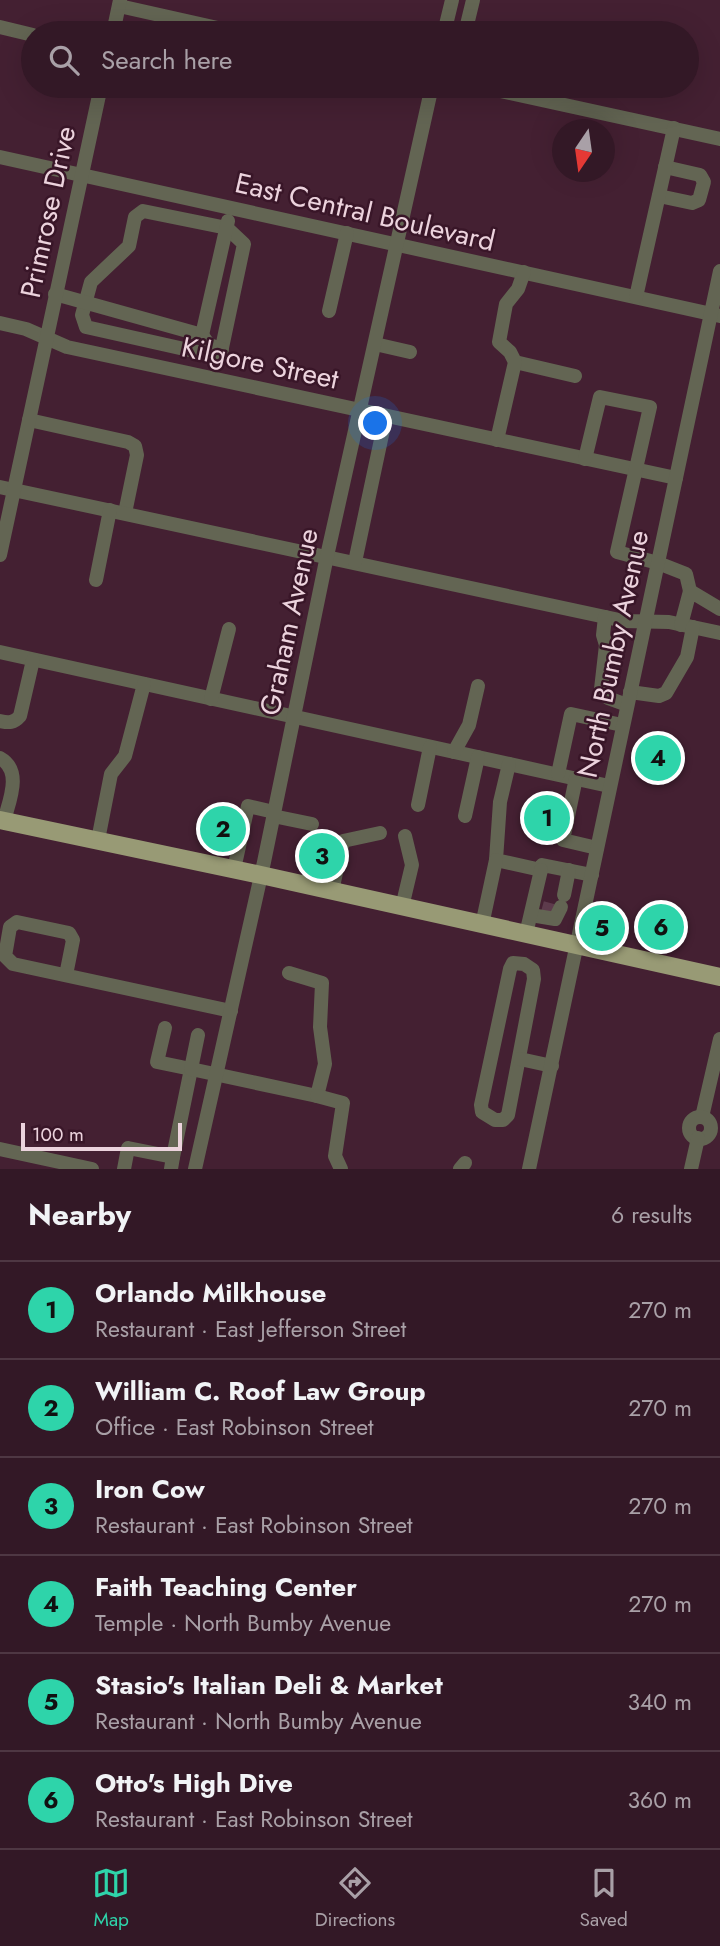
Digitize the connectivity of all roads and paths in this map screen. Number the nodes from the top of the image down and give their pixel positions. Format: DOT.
graph roads {
  1 [pos="452,0"];
  2 [pos="473,0"];
  3 [pos="119,3"];
  4 [pos="115,21"];
  5 [pos="192,21"];
  6 [pos="447,21"];
  7 [pos="468,21"];
  8 [pos="0,27"];
  9 [pos="21,32"];
  10 [pos="98,98"];
  11 [pos="429,98"];
  12 [pos="534,98"];
  13 [pos="674,128"];
  14 [pos="720,139"];
  15 [pos="0,157"];
  16 [pos="665,167"];
  17 [pos="82,175"];
  18 [pos="659,196"];
  19 [pos="232,207"];
  20 [pos="227,228"];
  21 [pos="347,233"];
  22 [pos="397,245"];
  23 [pos="720,271"];
  24 [pos="524,272"];
  25 [pos="55,294"];
  26 [pos="636,297"];
  27 [pos="86,301"];
  28 [pos="329,311"];
  29 [pos="715,314"];
  30 [pos="0,323"];
  31 [pos="202,335"];
  32 [pos="46,338"];
  33 [pos="375,344"];
  34 [pos="410,352"];
  35 [pos="221,353"];
  36 [pos="515,362"];
  37 [pos="575,376"];
  38 [pos="361,410"];
  39 [pos="386,416"];
  40 [pos="29,420"];
  41 [pos="497,440"];
  42 [pos="585,458"];
  43 [pos="636,470"];
  44 [pos="676,478"];
  45 [pos="7,488"];
  46 [pos="110,510"];
  47 [pos="125,513"];
  48 [pos="0,555"];
  49 [pos="327,556"];
  50 [pos="355,562"];
  51 [pos="658,563"];
  52 [pos="96,580"];
  53 [pos="690,591"];
  54 [pos="720,609"];
  55 [pos="605,617"];
  56 [pos="645,622"];
  57 [pos="687,626"];
  58 [pos="720,627"];
  59 [pos="229,629"];
  60 [pos="720,633"];
  61 [pos="0,652"];
  62 [pos="33,660"];
  63 [pos="144,684"];
  64 [pos="478,687"];
  65 [pos="628,698"];
  66 [pos="211,699"];
  67 [pos="294,717"];
  68 [pos="0,721"];
  69 [pos="622,725"];
  70 [pos="430,747"];
  71 [pos="454,752"];
  72 [pos="478,757"];
  73 [pos="0,758"];
  74 [pos="509,764"];
  75 [pos="558,775"];
  76 [pos="576,778"];
  77 [pos="609,786"];
  78 [pos="418,805"];
  79 [pos="274,814"];
  80 [pos="465,816"];
  81 [pos="2,820"];
  82 [pos="312,824"];
  83 [pos="380,833"];
  84 [pos="405,835"];
  85 [pos="97,840"];
  86 [pos="597,848"];
  87 [pos="496,860"];
  88 [pos="234,869"];
  89 [pos="541,870"];
  90 [pos="569,870"];
  91 [pos="261,875"];
  92 [pos="592,875"];
  93 [pos="332,891"];
  94 [pos="588,892"];
  95 [pos="551,905"];
  96 [pos="402,907"];
  97 [pos="482,925"];
  98 [pos="526,934"];
  99 [pos="578,946"];
  100 [pos="289,973"];
  101 [pos="66,975"];
  102 [pos="720,977"];
  103 [pos="231,1011"];
  104 [pos="165,1028"];
  105 [pos="198,1035"];
  106 [pos="720,1039"];
  107 [pos="520,1059"];
  108 [pos="552,1066"];
  109 [pos="191,1069"];
  110 [pos="216,1075"];
  111 [pos="317,1096"];
  112 [pos="711,1126"];
  113 [pos="0,1149"];
  114 [pos="172,1163"];
  115 [pos="69,1167"];
  116 [pos="92,1169"];
  117 [pos="124,1169"];
  118 [pos="195,1169"];
  119 [pos="341,1169"];
  120 [pos="529,1169"];
  121 [pos="691,1169"];
  1 -- 6 [label="street"];
  2 -- 7 [label="street"];
  3 -- 4 [label="street"];
  3 -- 5 [label="street"];
  8 -- 9 [label="street"];
  10 -- 17 [label="street, Primrose Drive"];
  11 -- 22 [label="street, Graham Avenue"];
  12 -- 13 [label="street"];
  13 -- 14 [label="street"];
  13 -- 16 [label="street"];
  15 -- 17 [label="street, East Central Boulevard"];
  16 -- 18 [label="street"];
  16 -- 18 [label="street"];
  17 -- 19 [label="street, East Central Boulevard"];
  17 -- 25 [label="street, Primrose Drive"];
  18 -- 26 [label="street"];
  19 -- 20 [label="street"];
  19 -- 21 [label="street, East Central Boulevard"];
  20 -- 27 [label="street"];
  20 -- 31 [label="street"];
  20 -- 35 [label="street"];
  21 -- 22 [label="street, East Central Boulevard"];
  21 -- 28 [label="street"];
  22 -- 24 [label="street, East Central Boulevard"];
  22 -- 33 [label="street, Graham Avenue"];
  23 -- 29 [label="street, North Bumby Avenue"];
  24 -- 26 [label="street, East Central Boulevard"];
  24 -- 36 [label="street"];
  25 -- 27 [label="street"];
  25 -- 32 [label="street, Primrose Drive"];
  26 -- 29 [label="street, East Central Boulevard"];
  27 -- 31 [label="street"];
  27 -- 35 [label="street"];
  29 -- 44 [label="street, North Bumby Avenue"];
  30 -- 32 [label="street, Kilgore Street"];
  31 -- 35 [label="street"];
  32 -- 38 [label="street, Kilgore Street"];
  32 -- 40 [label="street, Primrose Drive"];
  33 -- 34 [label="street"];
  33 -- 38 [label="street, Graham Avenue"];
  36 -- 37 [label="street"];
  36 -- 41 [label="street"];
  38 -- 39 [label="street, Kilgore Street"];
  38 -- 49 [label="street, Graham Avenue"];
  39 -- 41 [label="street, Kilgore Street"];
  39 -- 50 [label="street"];
  40 -- 45 [label="street, Primrose Drive"];
  40 -- 47 [label="street"];
  41 -- 42 [label="street, Kilgore Street"];
  42 -- 43 [label="street, Kilgore Street"];
  42 -- 43 [label="street"];
  43 -- 44 [label="street, Kilgore Street"];
  43 -- 51 [label="street"];
  44 -- 51 [label="street, North Bumby Avenue"];
  45 -- 46 [label="street"];
  45 -- 48 [label="street, Primrose Drive"];
  46 -- 47 [label="street"];
  46 -- 52 [label="street"];
  47 -- 49 [label="street"];
  49 -- 50 [label="street"];
  49 -- 67 [label="street, Graham Avenue"];
  50 -- 55 [label="street"];
  51 -- 53 [label="street"];
  51 -- 56 [label="street, North Bumby Avenue"];
  53 -- 54 [label="street"];
  53 -- 57 [label="street"];
  55 -- 56 [label="street"];
  55 -- 65 [label="street"];
  56 -- 57 [label="street"];
  56 -- 65 [label="street, North Bumby Avenue"];
  57 -- 60 [label="street"];
  57 -- 65 [label="street"];
  58 -- 60 [label="street"];
  59 -- 66 [label="street"];
  61 -- 62 [label="street"];
  62 -- 63 [label="street"];
  62 -- 68 [label="street"];
  63 -- 66 [label="street"];
  63 -- 85 [label="street"];
  64 -- 71 [label="street"];
  65 -- 69 [label="street, North Bumby Avenue"];
  66 -- 67 [label="street"];
  67 -- 70 [label="street"];
  67 -- 79 [label="street, Graham Avenue"];
  69 -- 75 [label="street"];
  69 -- 77 [label="street, North Bumby Avenue"];
  70 -- 71 [label="street"];
  70 -- 78 [label="street"];
  71 -- 72 [label="street"];
  72 -- 74 [label="street"];
  72 -- 80 [label="street"];
  73 -- 81 [label="street"];
  74 -- 75 [label="street"];
  74 -- 87 [label="street"];
  75 -- 76 [label="street"];
  76 -- 77 [label="street"];
  76 -- 86 [label="street"];
  77 -- 86 [label="street, North Bumby Avenue"];
  79 -- 82 [label="street"];
  79 -- 88 [label="street"];
  79 -- 91 [label="street, Graham Avenue"];
  81 -- 85 [label="main road"];
  83 -- 93 [label="street"];
  84 -- 96 [label="street"];
  85 -- 88 [label="main road"];
  86 -- 92 [label="street, North Bumby Avenue"];
  87 -- 89 [label="street"];
  87 -- 97 [label="street"];
  88 -- 91 [label="main road"];
  89 -- 90 [label="street"];
  89 -- 95 [label="street"];
  90 -- 92 [label="street"];
  90 -- 95 [label="street"];
  91 -- 93 [label="main road"];
  91 -- 103 [label="street, Graham Avenue"];
  92 -- 94 [label="street, North Bumby Avenue"];
  93 -- 96 [label="main road"];
  94 -- 95 [label="street"];
  94 -- 99 [label="street, North Bumby Avenue"];
  95 -- 98 [label="street"];
  96 -- 97 [label="main road"];
  97 -- 98 [label="main road"];
  98 -- 99 [label="main road"];
  99 -- 102 [label="main road"];
  99 -- 108 [label="street, North Bumby Avenue"];
  100 -- 111 [label="street"];
  101 -- 101 [label="street"];
  101 -- 103 [label="street"];
  103 -- 110 [label="street, Graham Avenue"];
  104 -- 109 [label="street"];
  105 -- 109 [label="street"];
  106 -- 112 [label="street"];
  107 -- 107 [label="street"];
  107 -- 108 [label="street"];
  108 -- 120 [label="street, North Bumby Avenue"];
  109 -- 110 [label="street"];
  109 -- 114 [label="street"];
  110 -- 111 [label="street"];
  110 -- 118 [label="street, Graham Avenue"];
  111 -- 119 [label="street"];
  112 -- 121 [label="street"];
  113 -- 115 [label="street"];
  114 -- 117 [label="street"];
  115 -- 116 [label="street"];
}
